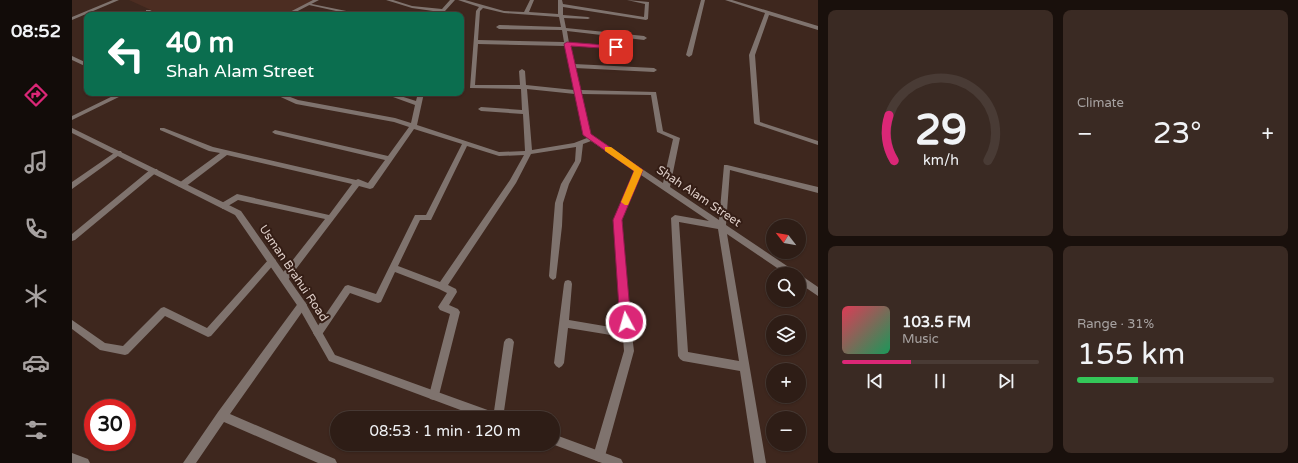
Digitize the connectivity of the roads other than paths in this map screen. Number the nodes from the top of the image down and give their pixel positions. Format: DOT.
graph roads {
  1 [pos="114,0"];
  2 [pos="317,0"];
  3 [pos="388,0"];
  4 [pos="453,0"];
  5 [pos="460,0"];
  6 [pos="531,0"];
  7 [pos="629,0"];
  8 [pos="703,0"];
  9 [pos="727,0"];
  10 [pos="560,2"];
  11 [pos="309,4"];
  12 [pos="482,6"];
  13 [pos="87,12"];
  14 [pos="292,12"];
  15 [pos="347,12"];
  16 [pos="438,12"];
  17 [pos="444,12"];
  18 [pos="768,12"];
  19 [pos="526,13"];
  20 [pos="84,14"];
  21 [pos="561,16"];
  22 [pos="588,18"];
  23 [pos="72,19"];
  24 [pos="499,28"];
  25 [pos="818,28"];
  26 [pos="564,29"];
  27 [pos="644,38"];
  28 [pos="475,42"];
  29 [pos="567,44"];
  30 [pos="616,47"];
  31 [pos="689,55"];
  32 [pos="72,58"];
  33 [pos="84,64"];
  34 [pos="572,66"];
  35 [pos="654,70"];
  36 [pos="522,71"];
  37 [pos="524,87"];
  38 [pos="578,92"];
  39 [pos="117,96"];
  40 [pos="282,96"];
  41 [pos="394,96"];
  42 [pos="421,96"];
  43 [pos="418,104"];
  44 [pos="482,109"];
  45 [pos="526,112"];
  46 [pos="72,116"];
  47 [pos="413,126"];
  48 [pos="162,129"];
  49 [pos="72,130"];
  50 [pos="275,132"];
  51 [pos="592,138"];
  52 [pos="580,143"];
  53 [pos="818,143"];
  54 [pos="465,144"];
  55 [pos="226,152"];
  56 [pos="529,152"];
  57 [pos="119,153"];
  58 [pos="389,159"];
  59 [pos="639,170"];
  60 [pos="154,171"];
  61 [pos="358,182"];
  62 [pos="182,185"];
  63 [pos="72,186"];
  64 [pos="666,188"];
  65 [pos="818,190"];
  66 [pos="223,206"];
  67 [pos="331,218"];
  68 [pos="722,227"];
  69 [pos="72,238"];
  70 [pos="272,260"];
  71 [pos="782,267"];
  72 [pos="393,268"];
  73 [pos="553,276"];
  74 [pos="284,278"];
  75 [pos="806,283"];
  76 [pos="568,284"];
  77 [pos="442,286"];
  78 [pos="818,291"];
  79 [pos="302,305"];
  80 [pos="564,323"];
  81 [pos="72,324"];
  82 [pos="318,333"];
  83 [pos="627,334"];
  84 [pos="509,342"];
  85 [pos="559,363"];
  86 [pos="745,367"];
  87 [pos="434,395"];
  88 [pos="478,411"];
  89 [pos="498,411"];
  90 [pos="222,416"];
  91 [pos="560,442"];
  92 [pos="598,456"];
  93 [pos="72,459"];
  94 [pos="614,462"];
  95 [pos="84,463"];
  96 [pos="190,463"];
  97 [pos="331,463"];
  98 [pos="760,463"];
  1 -- 13 [label="street"];
  2 -- 11 [label="street"];
  3 -- 16 [label="street"];
  4 -- 17 [label="street"];
  5 -- 12 [label="street"];
  6 -- 19 [label="street"];
  7 -- 10 [label="street"];
  8 -- 31 [label="street"];
  9 -- 18 [label="street"];
  10 -- 21 [label="street"];
  11 -- 14 [label="street"];
  11 -- 15 [label="street"];
  12 -- 19 [label="street"];
  12 -- 28 [label="street"];
  18 -- 25 [label="street"];
  18 -- 53 [label="street"];
  19 -- 21 [label="street"];
  20 -- 23 [label="street"];
  21 -- 22 [label="street"];
  21 -- 26 [label="street"];
  24 -- 26 [label="street"];
  26 -- 27 [label="street"];
  26 -- 29 [label="street"];
  28 -- 29 [label="street"];
  28 -- 37 [label="street"];
  29 -- 30 [label="street"];
  29 -- 34 [label="street"];
  32 -- 33 [label="street"];
  34 -- 35 [label="street"];
  34 -- 38 [label="street"];
  36 -- 37 [label="street"];
  37 -- 38 [label="street"];
  37 -- 45 [label="street"];
  38 -- 51 [label="street"];
  38 -- 64 [label="street"];
  39 -- 46 [label="street"];
  40 -- 47 [label="street"];
  41 -- 43 [label="street"];
  42 -- 43 [label="street"];
  43 -- 47 [label="street"];
  44 -- 45 [label="street"];
  45 -- 56 [label="street"];
  47 -- 54 [label="street"];
  47 -- 58 [label="street"];
  48 -- 55 [label="street"];
  49 -- 57 [label="street, Usman Brahui Road"];
  50 -- 58 [label="street"];
  51 -- 52 [label="street"];
  51 -- 59 [label="street, Shah Alam Street"];
  52 -- 56 [label="street"];
  52 -- 73 [label="street"];
  54 -- 56 [label="street"];
  54 -- 72 [label="street"];
  55 -- 61 [label="street"];
  55 -- 62 [label="street"];
  56 -- 77 [label="street"];
  57 -- 60 [label="street, Usman Brahui Road"];
  57 -- 63 [label="street"];
  58 -- 61 [label="street"];
  59 -- 64 [label="street, Shah Alam Street"];
  59 -- 83 [label="street"];
  60 -- 62 [label="street, Usman Brahui Road"];
  60 -- 69 [label="street"];
  61 -- 67 [label="street"];
  62 -- 66 [label="street, Usman Brahui Road"];
  64 -- 68 [label="street, Shah Alam Street"];
  65 -- 68 [label="street"];
  66 -- 67 [label="street"];
  66 -- 70 [label="street, Usman Brahui Road"];
  67 -- 74 [label="street"];
  68 -- 71 [label="street, Shah Alam Street"];
  68 -- 86 [label="street"];
  68 -- 86 [label="street"];
  70 -- 74 [label="street, Usman Brahui Road"];
  70 -- 81 [label="street"];
  72 -- 77 [label="street"];
  72 -- 82 [label="street"];
  74 -- 79 [label="street, Usman Brahui Road"];
  75 -- 78 [label="street"];
  76 -- 80 [label="street"];
  77 -- 87 [label="street"];
  79 -- 82 [label="street, Usman Brahui Road"];
  79 -- 90 [label="street"];
  80 -- 83 [label="street"];
  80 -- 85 [label="street"];
  82 -- 87 [label="street, Usman Brahui Road"];
  83 -- 92 [label="street"];
  84 -- 89 [label="street"];
  86 -- 98 [label="street"];
  87 -- 88 [label="street, Usman Brahui Road"];
  90 -- 96 [label="street"];
  90 -- 97 [label="street"];
  91 -- 92 [label="street"];
  92 -- 94 [label="street"];
  93 -- 95 [label="street"];
}
